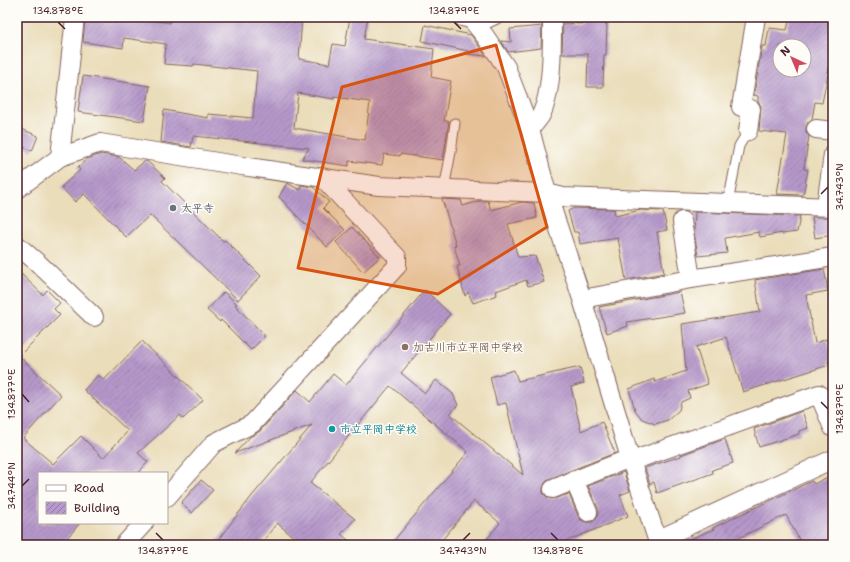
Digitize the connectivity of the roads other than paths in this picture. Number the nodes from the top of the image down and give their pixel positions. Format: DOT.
graph roads {
  1 [pos="76,17"];
  2 [pos="512,17"];
  3 [pos="552,17"];
  4 [pos="756,17"];
  5 [pos="471,20"];
  6 [pos="455,123"];
  7 [pos="530,129"];
  8 [pos="748,131"];
  9 [pos="833,154"];
  10 [pos="60,157"];
  11 [pos="322,177"];
  12 [pos="17,189"];
  13 [pos="444,189"];
  14 [pos="547,193"];
  15 [pos="728,203"];
  16 [pos="829,207"];
  17 [pos="682,221"];
  18 [pos="17,244"];
  19 [pos="833,256"];
  20 [pos="690,279"];
  21 [pos="582,299"];
  22 [pos="94,317"];
  23 [pos="826,392"];
  24 [pos="833,428"];
  25 [pos="833,458"];
  26 [pos="631,460"];
  27 [pos="574,480"];
  28 [pos="552,489"];
  29 [pos="168,496"];
  30 [pos="588,512"];
  31 [pos="143,524"];
  32 [pos="658,542"];
  33 [pos="124,545"];
  1 -- 10 [label="street"];
  2 -- 5 [label="lane"];
  3 -- 7 [label="street"];
  4 -- 8 [label="street"];
  5 -- 7 [label="street"];
  6 -- 13 [label="lane"];
  7 -- 14 [label="street"];
  8 -- 15 [label="lane"];
  9 -- 16 [label="street"];
  10 -- 11 [label="street"];
  10 -- 12 [label="street"];
  11 -- 13 [label="street"];
  11 -- 29 [label="street"];
  13 -- 14 [label="street"];
  14 -- 15 [label="street"];
  14 -- 21 [label="street"];
  15 -- 16 [label="street"];
  17 -- 20 [label="street"];
  18 -- 22 [label="street"];
  19 -- 20 [label="street"];
  20 -- 21 [label="street"];
  21 -- 26 [label="street"];
  23 -- 24 [label="street"];
  23 -- 26 [label="street"];
  25 -- 32 [label="street"];
  26 -- 27 [label="street"];
  26 -- 32 [label="street"];
  27 -- 28 [label="street"];
  27 -- 30 [label="street"];
  31 -- 33 [label="street"];
}
